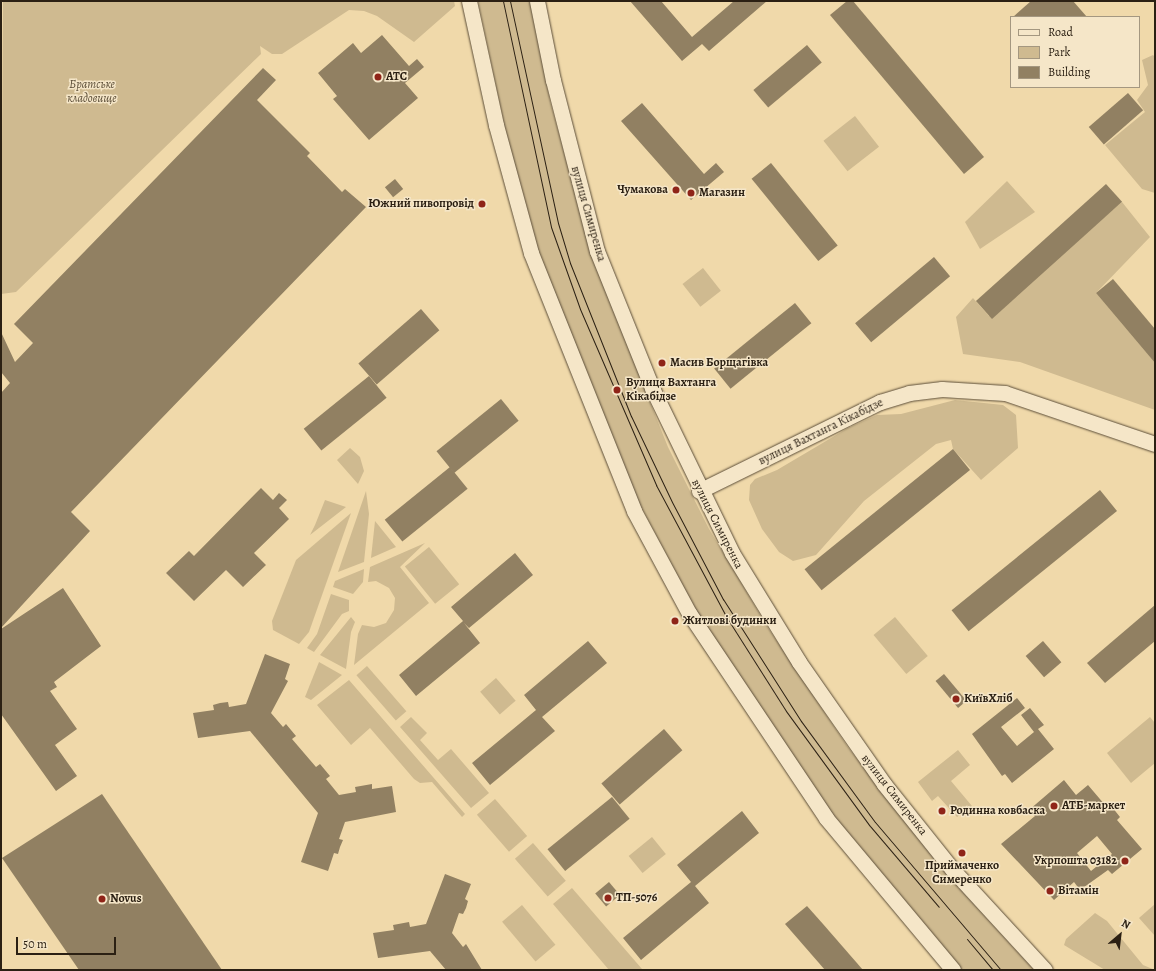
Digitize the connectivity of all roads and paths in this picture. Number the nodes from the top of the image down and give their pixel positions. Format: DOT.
graph roads {
  1 [pos="469,1"];
  2 [pos="537,1"];
  3 [pos="1155,444"];
  4 [pos="699,491"];
  5 [pos="953,970"];
  6 [pos="1045,970"];
  1 -- 5 [label="street"];
  2 -- 4 [label="street, вулиця Симиренка"];
  3 -- 4 [label="street, вулиця Вахтанга Кікабідзе"];
  4 -- 6 [label="street, вулиця Симиренка"];
}
